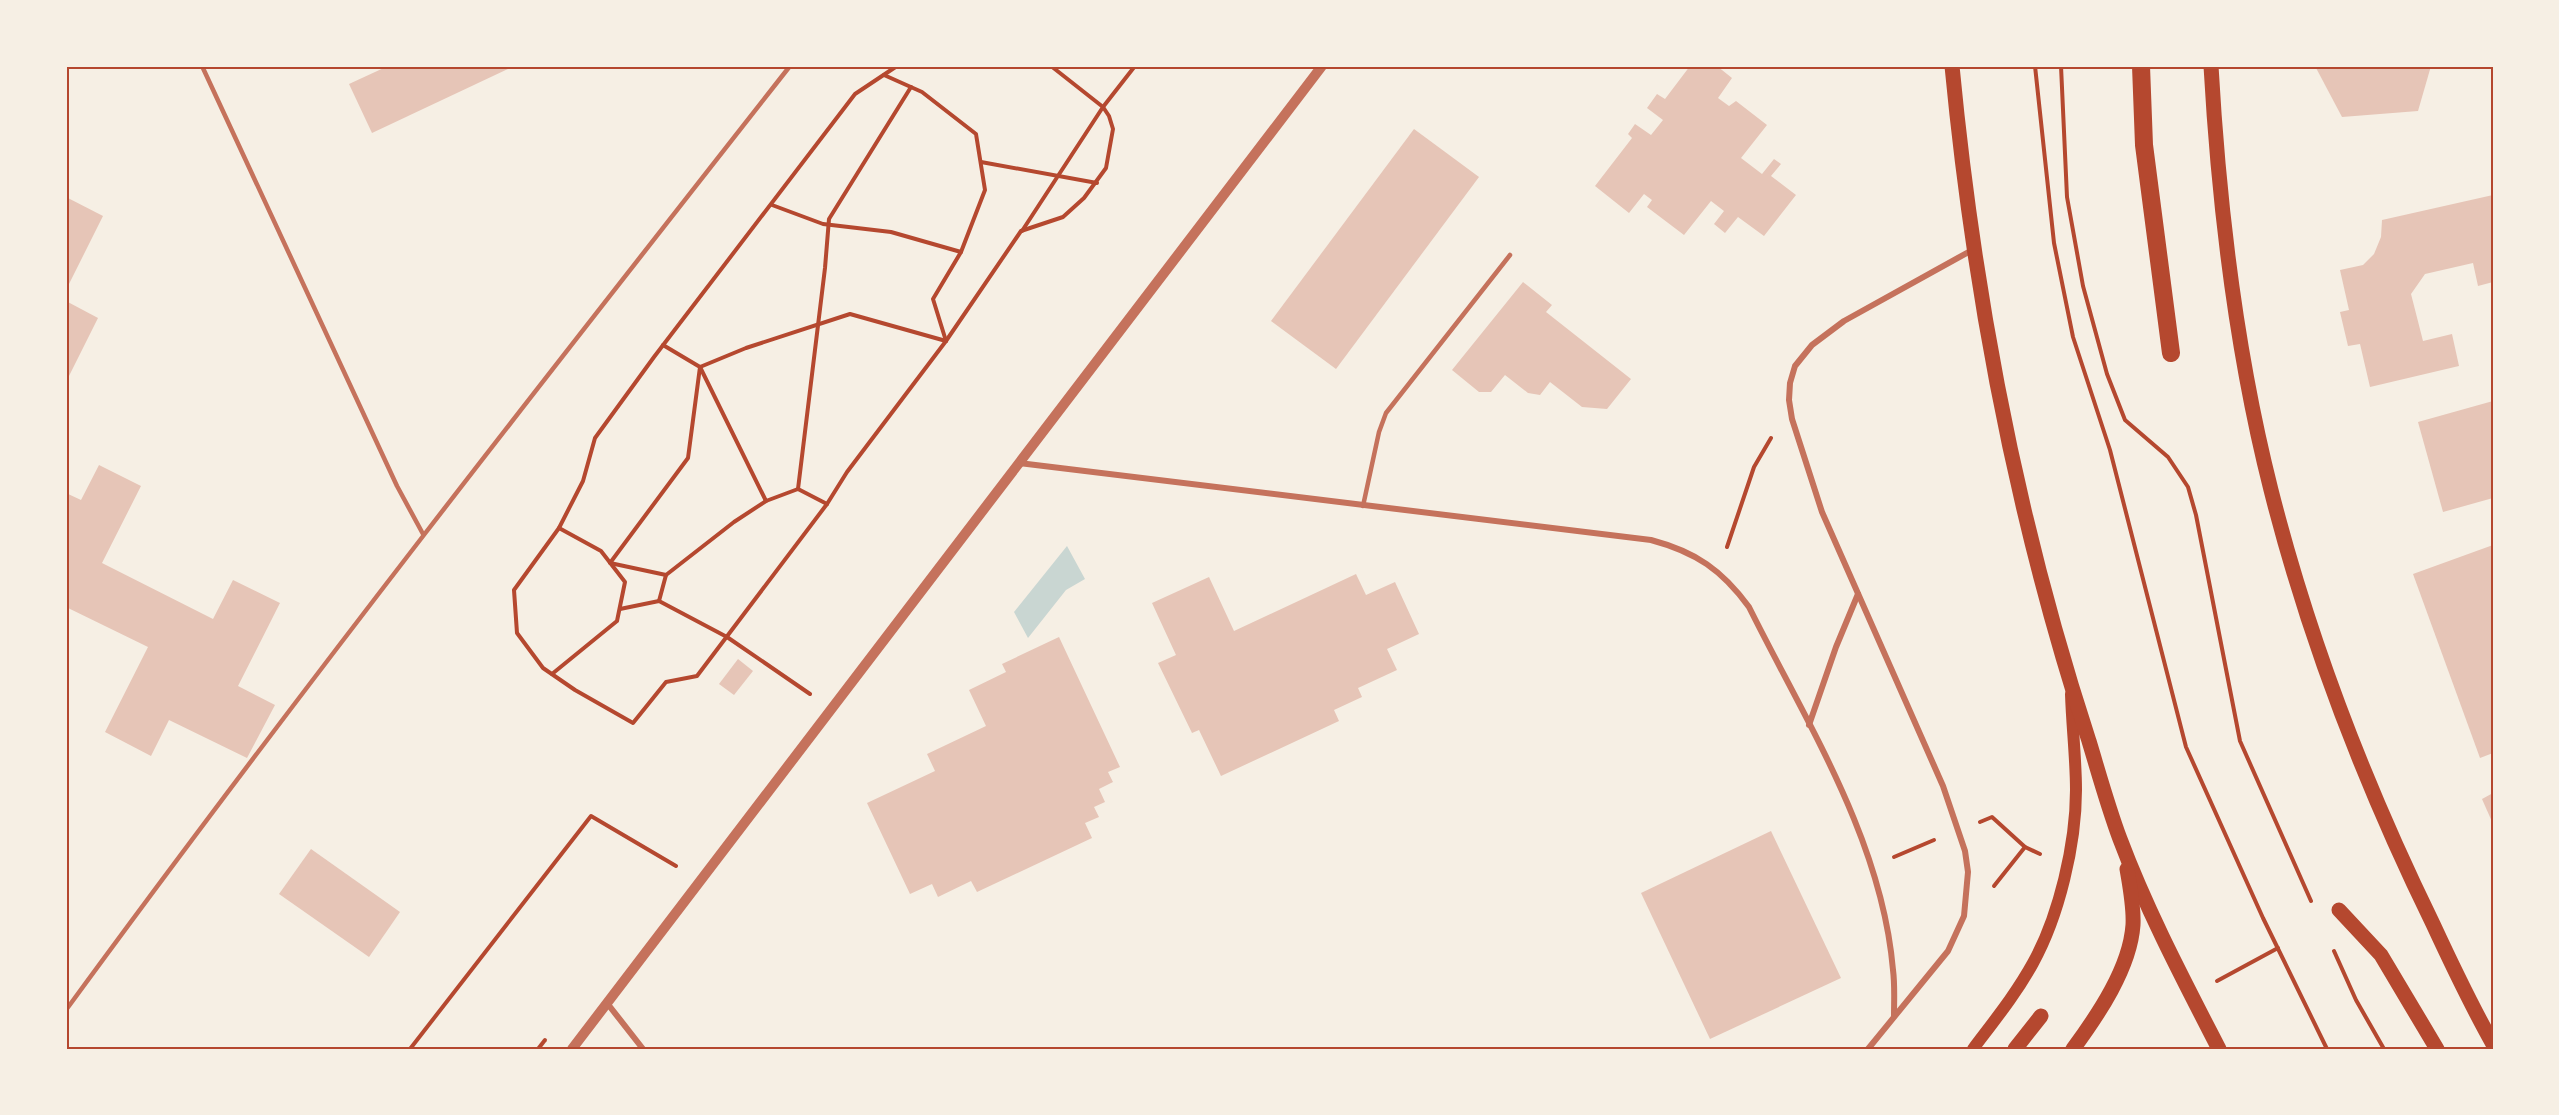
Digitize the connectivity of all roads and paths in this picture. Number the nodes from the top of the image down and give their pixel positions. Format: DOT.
graph roads {
  1 [pos="202,66"];
  2 [pos="790,66"];
  3 [pos="897,66"];
  4 [pos="1051,66"];
  5 [pos="1135,66"];
  6 [pos="1322,66"];
  7 [pos="1952,66"];
  8 [pos="2035,66"];
  9 [pos="2061,66"];
  10 [pos="2141,66"];
  11 [pos="2211,66"];
  12 [pos="884,75"];
  13 [pos="911,87"];
  14 [pos="1103,107"];
  15 [pos="981,162"];
  16 [pos="1057,176"];
  17 [pos="1097,183"];
  18 [pos="772,205"];
  19 [pos="828,224"];
  20 [pos="1021,231"];
  21 [pos="1974,249"];
  22 [pos="961,252"];
  23 [pos="1510,255"];
  24 [pos="818,325"];
  25 [pos="946,341"];
  26 [pos="663,345"];
  27 [pos="2171,353"];
  28 [pos="699,367"];
  29 [pos="1792,419"];
  30 [pos="1019,463"];
  31 [pos="798,489"];
  32 [pos="766,501"];
  33 [pos="827,504"];
  34 [pos="1363,506"];
  35 [pos="559,528"];
  36 [pos="423,534"];
  37 [pos="610,563"];
  38 [pos="1718,571"];
  39 [pos="666,575"];
  40 [pos="1858,594"];
  41 [pos="659,601"];
  42 [pos="620,609"];
  43 [pos="727,637"];
  44 [pos="552,674"];
  45 [pos="2070,684"];
  46 [pos="810,694"];
  47 [pos="1809,725"];
  48 [pos="2121,840"];
  49 [pos="666,859"];
  50 [pos="2312,902"];
  51 [pos="2339,910"];
  52 [pos="2331,946"];
  53 [pos="607,1003"];
  54 [pos="66,1010"];
  55 [pos="1894,1016"];
  56 [pos="2041,1016"];
  57 [pos="2493,1044"];
  58 [pos="410,1049"];
  59 [pos="572,1049"];
  60 [pos="643,1049"];
  61 [pos="1868,1049"];
  62 [pos="1973,1049"];
  63 [pos="2015,1049"];
  64 [pos="2073,1049"];
  65 [pos="2219,1049"];
  66 [pos="2327,1049"];
  67 [pos="2384,1049"];
  68 [pos="2437,1049"];
  1 -- 36 [label="lane"];
  2 -- 36 [label="lane"];
  3 -- 12 [label="path"];
  4 -- 14 [label="path"];
  5 -- 14 [label="path"];
  6 -- 30 [label="street"];
  7 -- 21 [label="main road"];
  8 -- 66 [label="path"];
  9 -- 50 [label="path"];
  10 -- 27 [label="highway"];
  11 -- 57 [label="main road"];
  12 -- 13 [label="path"];
  12 -- 18 [label="path"];
  13 -- 15 [label="path"];
  13 -- 19 [label="path"];
  14 -- 16 [label="path"];
  14 -- 17 [label="path"];
  15 -- 16 [label="path"];
  15 -- 22 [label="path"];
  16 -- 17 [label="path"];
  16 -- 20 [label="path"];
  17 -- 20 [label="path"];
  18 -- 19 [label="path"];
  18 -- 26 [label="path"];
  19 -- 22 [label="path"];
  19 -- 24 [label="path"];
  20 -- 25 [label="path"];
  21 -- 29 [label="street"];
  21 -- 45 [label="main road"];
  22 -- 25 [label="path"];
  23 -- 34 [label="lane"];
  24 -- 25 [label="path"];
  24 -- 28 [label="path"];
  24 -- 31 [label="path"];
  25 -- 33 [label="path"];
  26 -- 28 [label="path"];
  26 -- 35 [label="path"];
  28 -- 32 [label="path"];
  28 -- 37 [label="path"];
  29 -- 38 [label="path"];
  29 -- 40 [label="street"];
  30 -- 34 [label="street"];
  30 -- 53 [label="street"];
  31 -- 32 [label="path"];
  31 -- 33 [label="path"];
  32 -- 39 [label="path"];
  33 -- 43 [label="path"];
  34 -- 38 [label="street"];
  35 -- 37 [label="path"];
  35 -- 44 [label="path"];
  36 -- 54 [label="lane"];
  37 -- 39 [label="path"];
  37 -- 42 [label="path"];
  38 -- 47 [label="street"];
  39 -- 41 [label="path"];
  40 -- 47 [label="street"];
  40 -- 55 [label="street"];
  41 -- 42 [label="path"];
  41 -- 43 [label="path"];
  42 -- 44 [label="path"];
  43 -- 44 [label="path"];
  43 -- 46 [label="path"];
  45 -- 48 [label="main road"];
  45 -- 62 [label="main road"];
  47 -- 55 [label="street"];
  48 -- 64 [label="main road"];
  48 -- 65 [label="main road"];
  49 -- 58 [label="path"];
  51 -- 68 [label="main road"];
  52 -- 67 [label="path"];
  53 -- 59 [label="street"];
  53 -- 60 [label="street"];
  55 -- 61 [label="street"];
  56 -- 63 [label="main road"];
}
